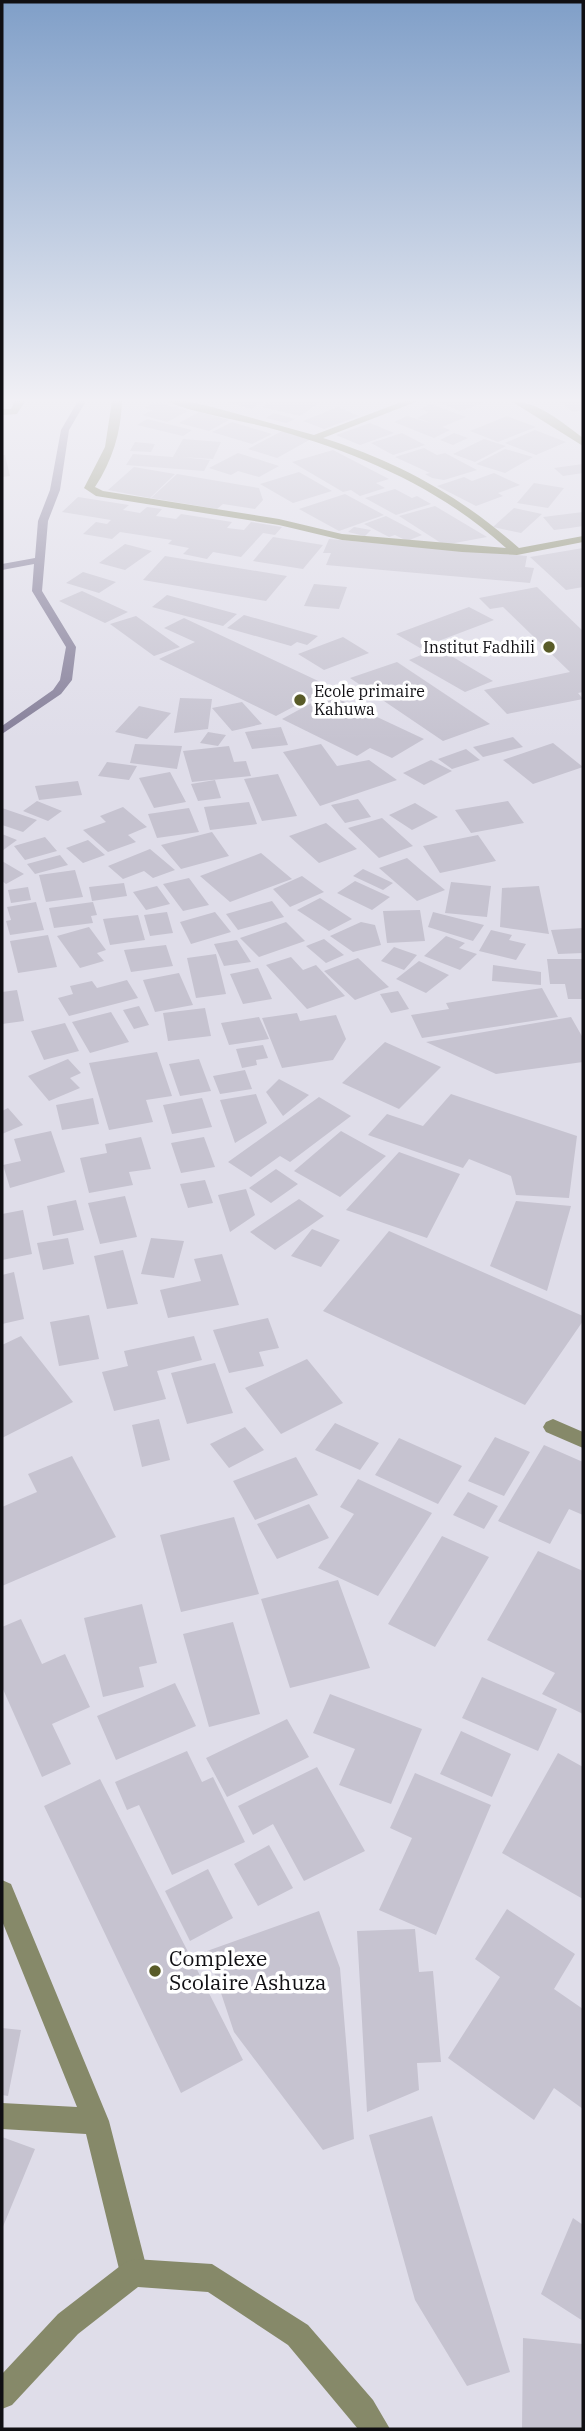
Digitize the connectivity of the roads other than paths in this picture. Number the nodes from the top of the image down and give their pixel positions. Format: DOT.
graph roads {
  1 [pos="231,514"];
  2 [pos="474,514"];
  3 [pos="583,539"];
  4 [pos="517,552"];
  5 [pos="553,1427"];
  6 [pos="583,1440"];
  7 [pos="2,1892"];
  8 [pos="2,2116"];
  9 [pos="96,2121"];
  10 [pos="134,2273"];
  11 [pos="2,2395"];
  12 [pos="375,2429"];
  1 -- 4 [label="street"];
  2 -- 4 [label="street"];
  3 -- 4 [label="street"];
  5 -- 6 [label="street"];
  7 -- 9 [label="street"];
  8 -- 9 [label="street"];
  9 -- 10 [label="street"];
  10 -- 11 [label="street"];
  10 -- 12 [label="street"];
}
